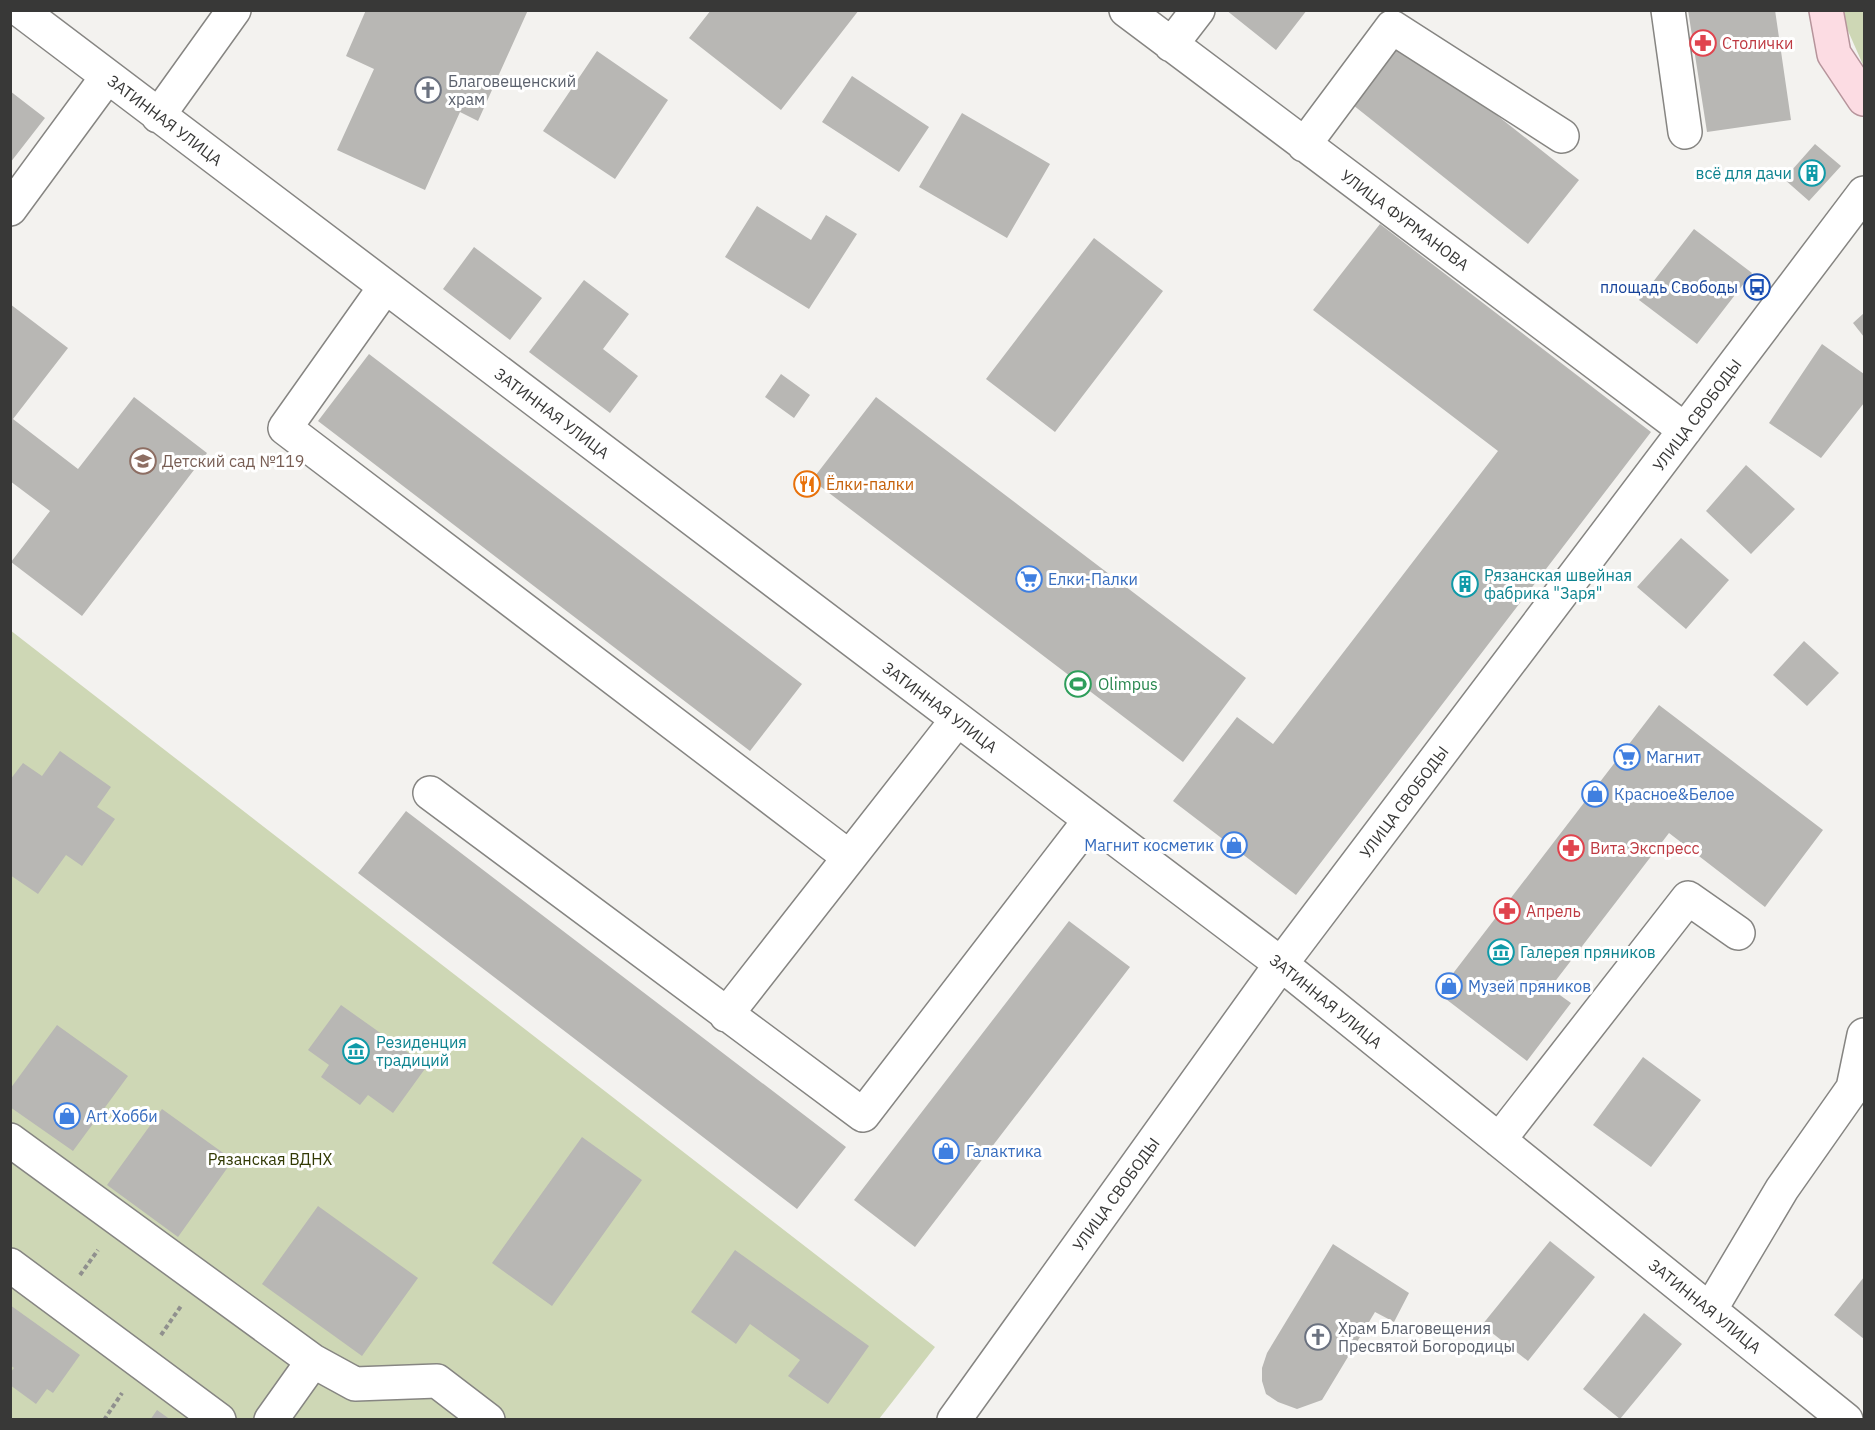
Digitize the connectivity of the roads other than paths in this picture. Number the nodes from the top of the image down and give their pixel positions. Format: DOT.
graph roads {
  1 [pos="20,10"];
  2 [pos="234,10"];
  3 [pos="1126,10"];
  4 [pos="1198,10"];
  5 [pos="1668,10"];
  6 [pos="1826,10"];
  7 [pos="1171,45"];
  8 [pos="107,76"];
  9 [pos="1864,99"];
  10 [pos="158,116"];
  11 [pos="1685,132"];
  12 [pos="1562,136"];
  13 [pos="1304,145"];
  14 [pos="1864,194"];
  15 [pos="10,209"];
  16 [pos="385,287"];
  17 [pos="1685,430"];
  18 [pos="957,720"];
  19 [pos="430,793"];
  20 [pos="1090,820"];
  21 [pos="849,857"];
  22 [pos="1738,933"];
  23 [pos="1281,964"];
  24 [pos="726,1015"];
  25 [pos="1864,1035"];
  26 [pos="10,1140"];
  27 [pos="1499,1140"];
  28 [pos="10,1265"];
  29 [pos="1710,1310"];
  30 [pos="313,1361"];
  31 [pos="219,1419"];
  32 [pos="271,1419"];
  33 [pos="488,1419"];
  34 [pos="954,1419"];
  35 [pos="1846,1419"];
  1 -- 8 [label="street, ЗАТИННАЯ УЛИЦА"];
  2 -- 10 [label="street"];
  3 -- 7 [label="street, УЛИЦА ФУРМАНОВА"];
  4 -- 7 [label="street"];
  5 -- 11 [label="street"];
  6 -- 9 [label="main road"];
  7 -- 13 [label="street, УЛИЦА ФУРМАНОВА"];
  8 -- 10 [label="street, ЗАТИННАЯ УЛИЦА"];
  8 -- 15 [label="street"];
  10 -- 16 [label="street, ЗАТИННАЯ УЛИЦА"];
  12 -- 13 [label="street"];
  13 -- 17 [label="street, УЛИЦА ФУРМАНОВА"];
  14 -- 17 [label="street, УЛИЦА СВОБОДЫ"];
  16 -- 18 [label="street, ЗАТИННАЯ УЛИЦА"];
  16 -- 21 [label="street"];
  17 -- 23 [label="street, УЛИЦА СВОБОДЫ"];
  18 -- 20 [label="street, ЗАТИННАЯ УЛИЦА"];
  18 -- 21 [label="street"];
  19 -- 24 [label="street"];
  20 -- 23 [label="street, ЗАТИННАЯ УЛИЦА"];
  20 -- 24 [label="street"];
  21 -- 24 [label="street"];
  22 -- 27 [label="street"];
  23 -- 27 [label="street, ЗАТИННАЯ УЛИЦА"];
  23 -- 34 [label="street, УЛИЦА СВОБОДЫ"];
  25 -- 29 [label="street"];
  26 -- 30 [label="street"];
  27 -- 29 [label="street, ЗАТИННАЯ УЛИЦА"];
  28 -- 31 [label="street"];
  29 -- 35 [label="street, ЗАТИННАЯ УЛИЦА"];
  30 -- 32 [label="street"];
  30 -- 33 [label="street"];
}
